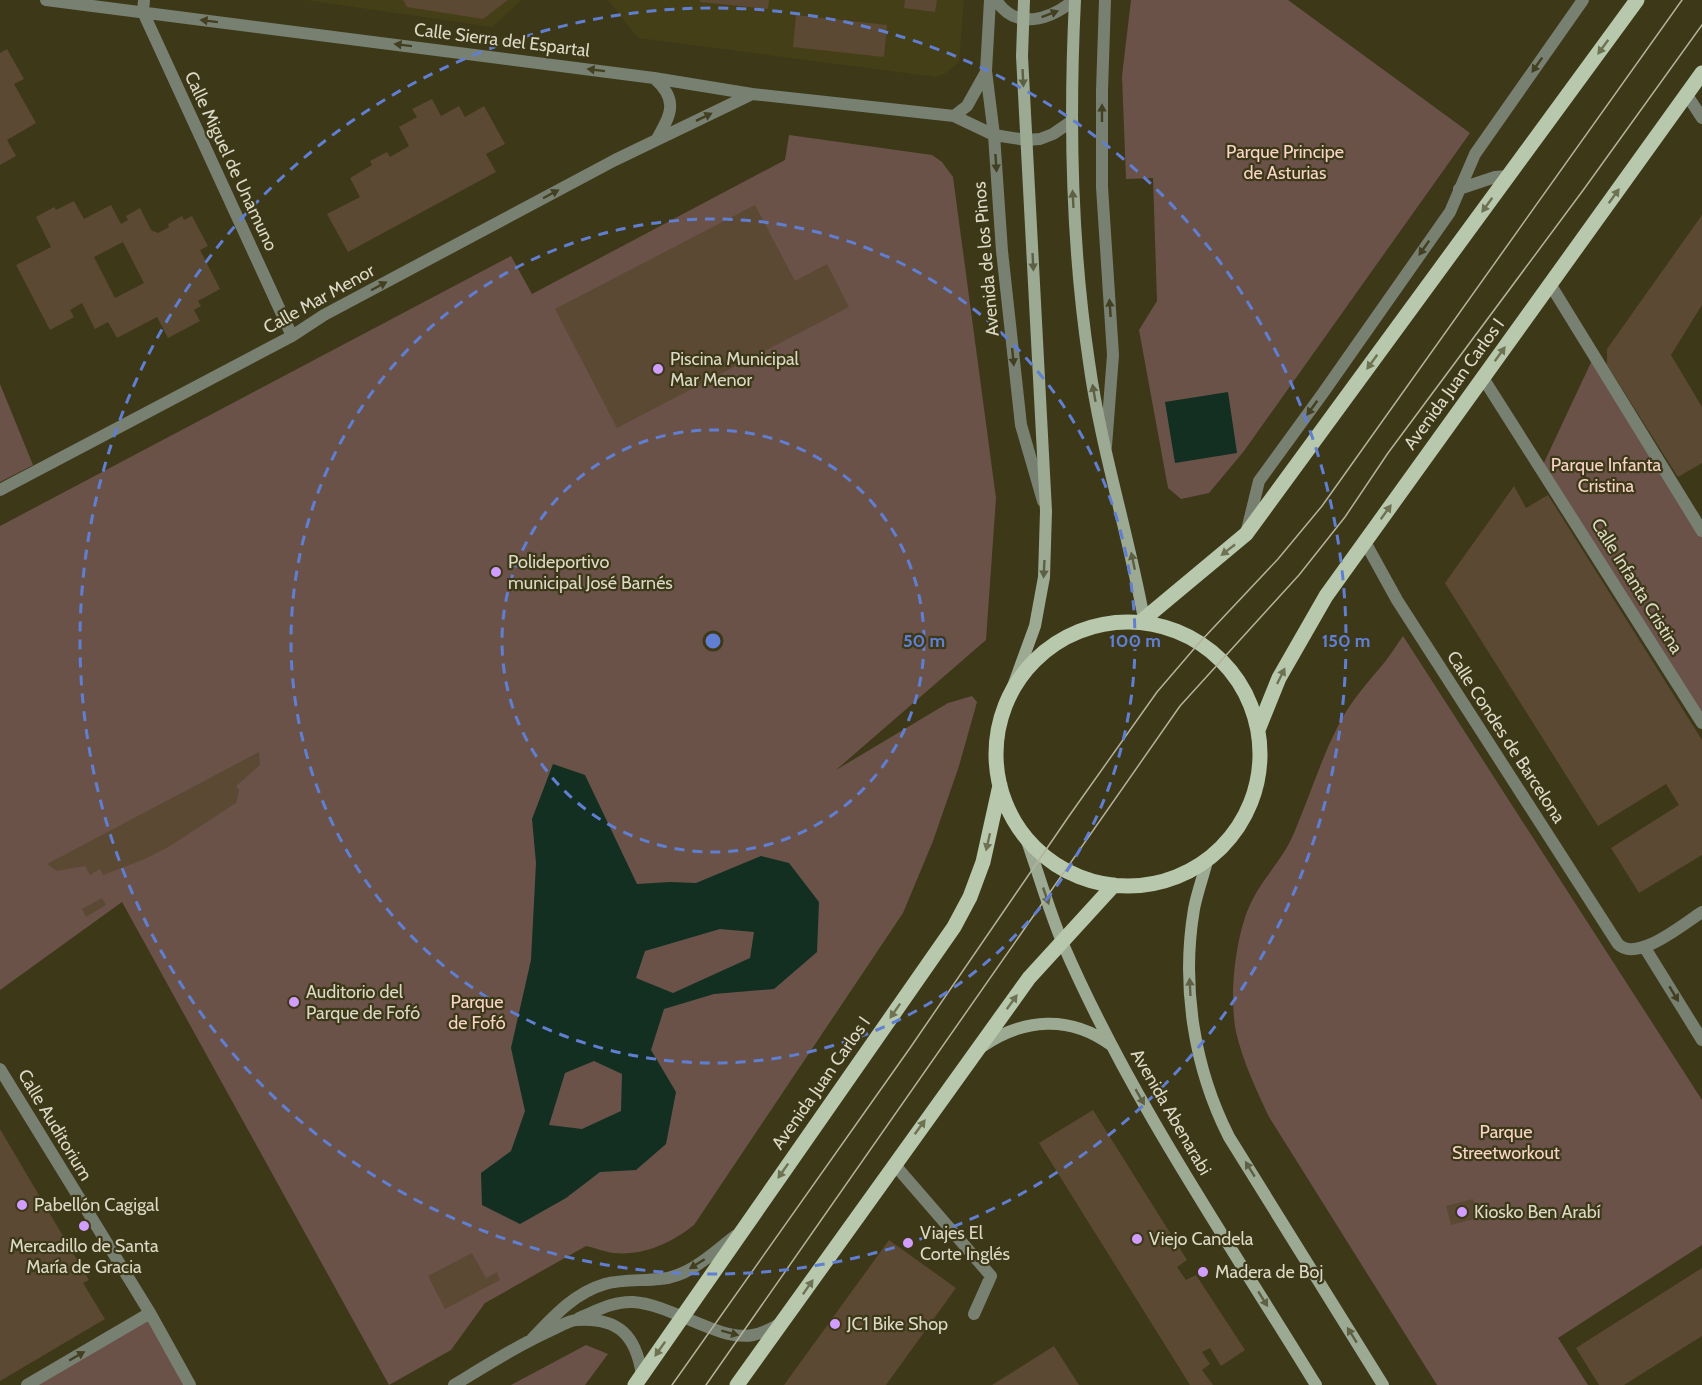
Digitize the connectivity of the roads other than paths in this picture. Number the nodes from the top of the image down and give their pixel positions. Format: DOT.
graph roads {
  1 [pos="46,0"];
  2 [pos="990,0"];
  3 [pos="996,0"];
  4 [pos="1024,0"];
  5 [pos="1075,0"];
  6 [pos="1105,0"];
  7 [pos="1583,0"];
  8 [pos="1637,0"];
  9 [pos="144,6"];
  10 [pos="1023,19"];
  11 [pos="986,71"];
  12 [pos="1702,74"];
  13 [pos="654,78"];
  14 [pos="752,94"];
  15 [pos="1687,94"];
  16 [pos="954,116"];
  17 [pos="1702,118"];
  18 [pos="1072,122"];
  19 [pos="994,135"];
  20 [pos="656,140"];
  21 [pos="1026,140"];
  22 [pos="1508,176"];
  23 [pos="1459,189"];
  24 [pos="1550,284"];
  25 [pos="292,336"];
  26 [pos="1483,378"];
  27 [pos="1106,450"];
  28 [pos="0,490"];
  29 [pos="1046,511"];
  30 [pos="1700,525"];
  31 [pos="1246,534"];
  32 [pos="1365,542"];
  33 [pos="1144,619"];
  34 [pos="1008,700"];
  35 [pos="1702,723"];
  36 [pos="1258,730"];
  37 [pos="1000,785"];
  38 [pos="1027,841"];
  39 [pos="1207,861"];
  40 [pos="1114,885"];
  41 [pos="1702,912"];
  42 [pos="1063,943"];
  43 [pos="1645,948"];
  44 [pos="1702,1040"];
  45 [pos="1112,1046"];
  46 [pos="977,1049"];
  47 [pos="0,1069"];
  48 [pos="894,1164"];
  49 [pos="743,1229"];
  50 [pos="150,1313"];
  51 [pos="974,1314"];
  52 [pos="682,1317"];
  53 [pos="575,1320"];
  54 [pos="783,1322"];
  55 [pos="532,1339"];
  56 [pos="638,1380"];
  57 [pos="27,1385"];
  58 [pos="190,1385"];
  59 [pos="454,1385"];
  60 [pos="737,1385"];
  61 [pos="1316,1385"];
  62 [pos="1383,1385"];
  1 -- 9 [label="street, Calle Sierra del Espartal"];
  2 -- 11 [label="street, Avenida de los Pinos"];
  3 -- 10 [label="street"];
  4 -- 10 [label="main road, Avenida de los Pinos"];
  10 -- 5 [label="street, one-way"];
  5 -- 18 [label="main road"];
  27 -- 6 [label="street, one-way"];
  7 -- 23 [label="street, one-way"];
  8 -- 22 [label="main road, one-way"];
  13 -- 9 [label="street, Calle Sierra del Espartal, one-way"];
  9 -- 25 [label="street, Calle Miguel de Unamuno"];
  10 -- 21 [label="main road, Avenida de los Pinos, one-way"];
  11 -- 16 [label="street"];
  11 -- 19 [label="street, Avenida de los Pinos"];
  12 -- 15 [label="main road, Avenida Juan Carlos I"];
  13 -- 14 [label="street, Calle Sierra del Espartal"];
  13 -- 20 [label="street"];
  14 -- 16 [label="street, Calle Sierra del Espartal"];
  20 -- 14 [label="street, Calle Mar Menor, one-way"];
  15 -- 17 [label="street"];
  24 -- 15 [label="main road, Avenida Juan Carlos I, one-way"];
  16 -- 19 [label="street, Calle Sierra del Espartal"];
  18 -- 21 [label="street, Calle Sierra del Espartal"];
  27 -- 18 [label="main road, one-way"];
  19 -- 21 [label="street, Calle Sierra del Espartal"];
  19 -- 29 [label="street, Avenida de los Pinos, one-way"];
  25 -- 20 [label="street, Calle Mar Menor, one-way"];
  21 -- 29 [label="main road, Avenida de los Pinos, one-way"];
  22 -- 23 [label="street"];
  22 -- 31 [label="main road, one-way"];
  23 -- 31 [label="street, one-way"];
  26 -- 24 [label="main road, Avenida Juan Carlos I, one-way"];
  24 -- 30 [label="street"];
  25 -- 28 [label="street, Calle Mar Menor"];
  32 -- 26 [label="main road, Avenida Juan Carlos I, one-way"];
  26 -- 35 [label="street, Calle Infanta Cristina"];
  33 -- 27 [label="main road, one-way"];
  29 -- 34 [label="main road, Avenida de los Pinos, one-way"];
  31 -- 33 [label="main road, one-way"];
  36 -- 32 [label="main road, Avenida Juan Carlos I, one-way"];
  32 -- 43 [label="street, Calle Condes de Barcelona"];
  33 -- 34 [label="main road"];
  33 -- 36 [label="main road"];
  34 -- 37 [label="main road"];
  36 -- 39 [label="main road"];
  37 -- 38 [label="main road"];
  37 -- 49 [label="main road, Avenida Juan Carlos I, one-way"];
  38 -- 40 [label="main road"];
  38 -- 42 [label="main road, Avenida Abenarabi, one-way"];
  39 -- 40 [label="main road"];
  62 -- 39 [label="main road, one-way"];
  40 -- 42 [label="main road"];
  41 -- 43 [label="street"];
  42 -- 45 [label="main road, Avenida Abenarabi"];
  46 -- 42 [label="main road, one-way"];
  43 -- 44 [label="street, one-way"];
  45 -- 46 [label="main road"];
  45 -- 61 [label="main road, Avenida Abenarabi, one-way"];
  48 -- 46 [label="main road, one-way"];
  47 -- 50 [label="street, Calle Auditorium"];
  48 -- 51 [label="street"];
  54 -- 48 [label="main road, one-way"];
  49 -- 52 [label="main road, Avenida Juan Carlos I"];
  49 -- 55 [label="street, one-way"];
  57 -- 50 [label="street, one-way"];
  50 -- 58 [label="street, Calle Auditorium"];
  52 -- 53 [label="street"];
  52 -- 54 [label="street, one-way"];
  52 -- 56 [label="main road, Avenida Juan Carlos I, one-way"];
  53 -- 55 [label="street"];
  53 -- 56 [label="street"];
  54 -- 60 [label="main road"];
  55 -- 59 [label="street"];
}
